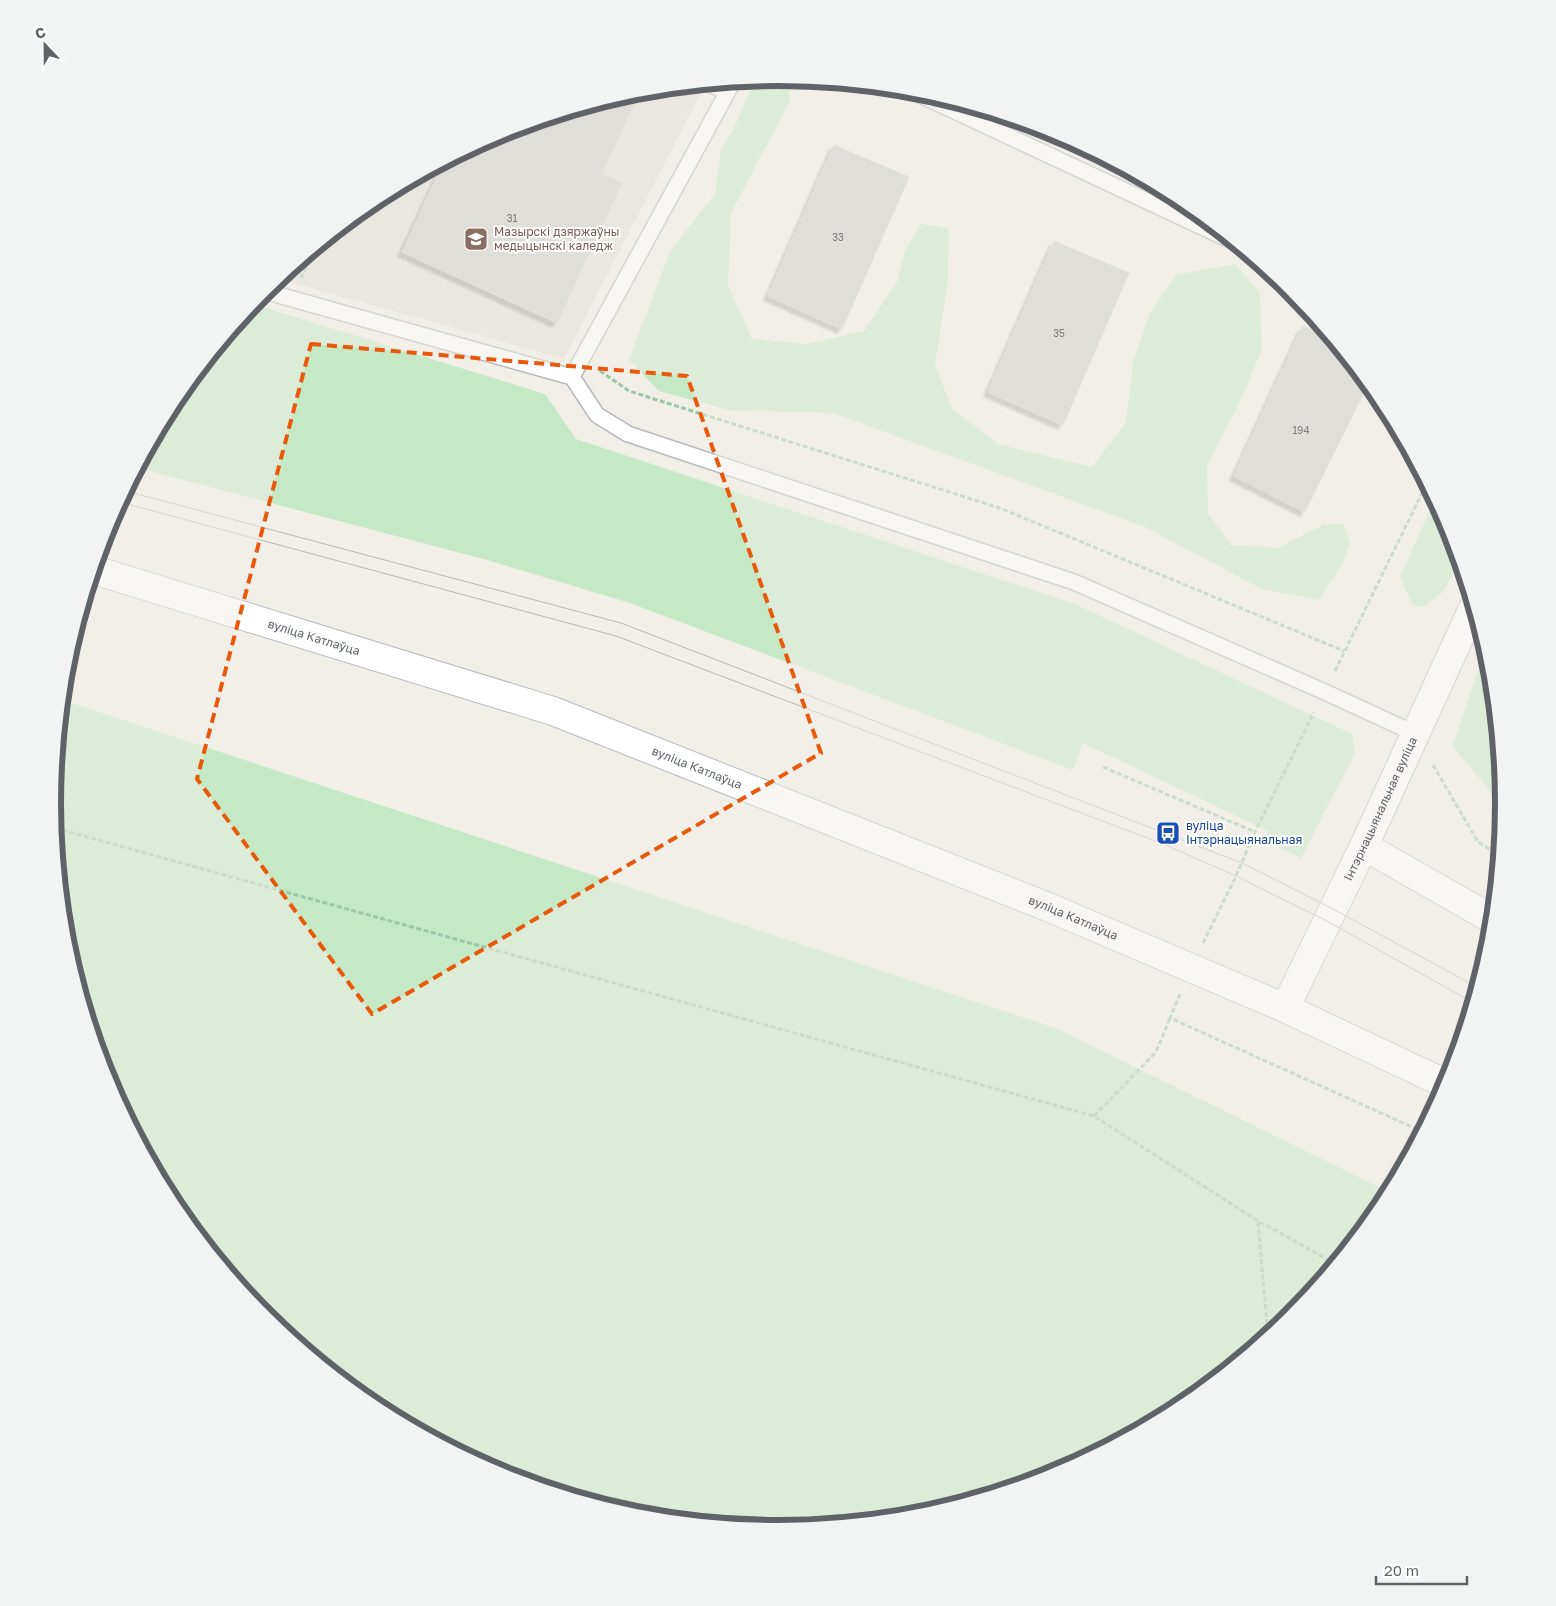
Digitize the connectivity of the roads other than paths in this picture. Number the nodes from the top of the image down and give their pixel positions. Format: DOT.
graph roads {
  1 [pos="729,88"];
  2 [pos="945,106"];
  3 [pos="1208,230"];
  4 [pos="273,294"];
  5 [pos="572,377"];
  6 [pos="100,572"];
  7 [pos="1470,616"];
  8 [pos="1416,734"];
  9 [pos="1364,846"];
  10 [pos="1486,915"];
  11 [pos="1284,1008"];
  12 [pos="1438,1080"];
  1 -- 5 [label="lane"];
  2 -- 3 [label="lane"];
  4 -- 5 [label="lane"];
  5 -- 8 [label="lane"];
  6 -- 11 [label="main road, вуліца Катлаўца"];
  7 -- 8 [label="main road, Інтэрнацыянальная вуліца"];
  8 -- 9 [label="main road, Інтэрнацыянальная вуліца"];
  9 -- 10 [label="main road"];
  9 -- 11 [label="main road, Інтэрнацыянальная вуліца"];
  11 -- 12 [label="main road, вуліца Катлаўца"];
}
